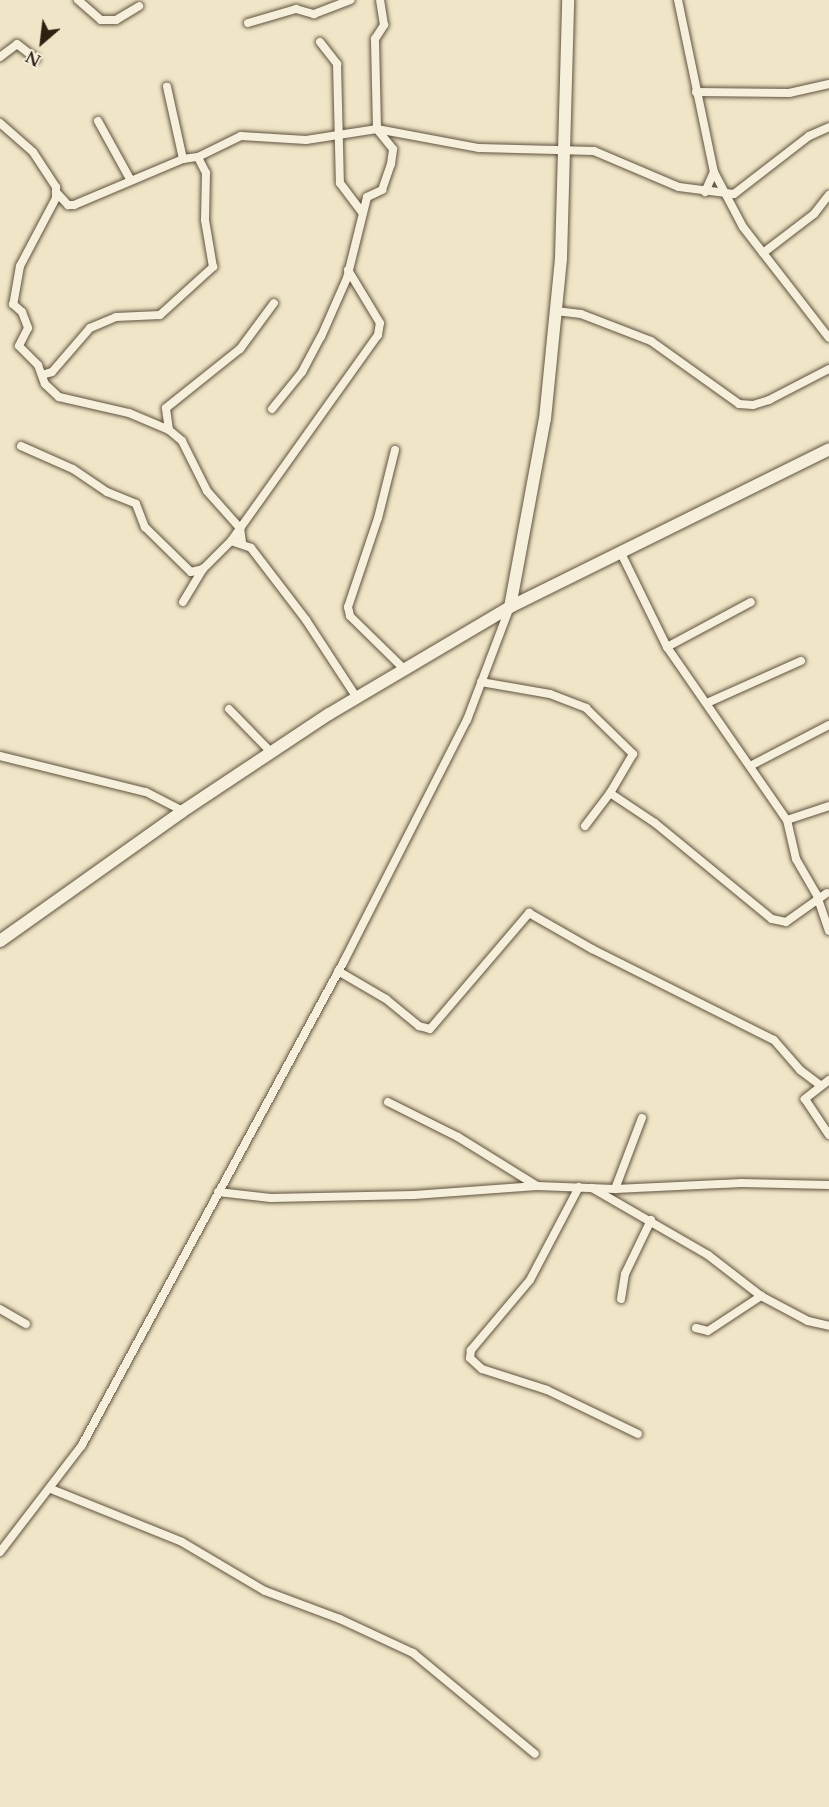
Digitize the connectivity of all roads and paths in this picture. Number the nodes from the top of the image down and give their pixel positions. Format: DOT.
graph roads {
  1 [pos="78,0"];
  2 [pos="350,0"];
  3 [pos="380,0"];
  4 [pos="568,0"];
  5 [pos="678,0"];
  6 [pos="139,6"];
  7 [pos="248,23"];
  8 [pos="320,42"];
  9 [pos="0,57"];
  10 [pos="36,59"];
  11 [pos="829,84"];
  12 [pos="167,87"];
  13 [pos="696,92"];
  14 [pos="98,121"];
  15 [pos="0,123"];
  16 [pos="829,128"];
  17 [pos="377,129"];
  18 [pos="340,137"];
  19 [pos="564,148"];
  20 [pos="198,157"];
  21 [pos="183,159"];
  22 [pos="714,172"];
  23 [pos="130,179"];
  24 [pos="56,192"];
  25 [pos="705,192"];
  26 [pos="726,195"];
  27 [pos="829,195"];
  28 [pos="362,212"];
  29 [pos="763,253"];
  30 [pos="348,270"];
  31 [pos="274,303"];
  32 [pos="556,311"];
  33 [pos="829,338"];
  34 [pos="829,369"];
  35 [pos="42,375"];
  36 [pos="273,409"];
  37 [pos="169,430"];
  38 [pos="21,446"];
  39 [pos="829,449"];
  40 [pos="394,450"];
  41 [pos="240,528"];
  42 [pos="231,541"];
  43 [pos="242,542"];
  44 [pos="620,551"];
  45 [pos="203,569"];
  46 [pos="183,602"];
  47 [pos="751,602"];
  48 [pos="510,607"];
  49 [pos="667,647"];
  50 [pos="801,661"];
  51 [pos="405,670"];
  52 [pos="481,682"];
  53 [pos="357,698"];
  54 [pos="707,703"];
  55 [pos="229,709"];
  56 [pos="829,725"];
  57 [pos="272,752"];
  58 [pos="0,756"];
  59 [pos="753,765"];
  60 [pos="610,793"];
  61 [pos="829,806"];
  62 [pos="183,811"];
  63 [pos="787,820"];
  64 [pos="585,826"];
  65 [pos="828,893"];
  66 [pos="817,896"];
  67 [pos="829,931"];
  68 [pos="0,941"];
  69 [pos="338,971"];
  70 [pos="829,1080"];
  71 [pos="820,1085"];
  72 [pos="388,1102"];
  73 [pos="642,1118"];
  74 [pos="829,1135"];
  75 [pos="829,1185"];
  76 [pos="537,1186"];
  77 [pos="579,1187"];
  78 [pos="591,1187"];
  79 [pos="615,1189"];
  80 [pos="218,1192"];
  81 [pos="651,1220"];
  82 [pos="761,1296"];
  83 [pos="621,1299"];
  84 [pos="0,1309"];
  85 [pos="26,1324"];
  86 [pos="829,1326"];
  87 [pos="696,1328"];
  88 [pos="638,1434"];
  89 [pos="51,1489"];
  90 [pos="0,1552"];
  91 [pos="535,1754"];
  1 -- 6 [label="street"];
  2 -- 7 [label="street"];
  3 -- 17 [label="street"];
  4 -- 19 [label="main road"];
  5 -- 13 [label="street"];
  8 -- 18 [label="street"];
  9 -- 10 [label="street"];
  11 -- 13 [label="street"];
  12 -- 21 [label="street"];
  13 -- 22 [label="street"];
  14 -- 23 [label="street"];
  15 -- 24 [label="street"];
  16 -- 26 [label="street"];
  17 -- 18 [label="street"];
  17 -- 19 [label="street"];
  17 -- 28 [label="street"];
  18 -- 20 [label="street"];
  18 -- 28 [label="street"];
  19 -- 25 [label="street"];
  19 -- 32 [label="main road"];
  20 -- 21 [label="street"];
  20 -- 35 [label="street"];
  21 -- 23 [label="street"];
  22 -- 25 [label="street"];
  22 -- 26 [label="street"];
  23 -- 24 [label="street"];
  24 -- 35 [label="street"];
  25 -- 26 [label="street"];
  26 -- 29 [label="street"];
  27 -- 29 [label="street"];
  28 -- 30 [label="street"];
  29 -- 33 [label="street"];
  30 -- 36 [label="street"];
  30 -- 41 [label="street"];
  31 -- 37 [label="street"];
  32 -- 34 [label="street"];
  32 -- 48 [label="main road"];
  35 -- 37 [label="street"];
  37 -- 41 [label="street"];
  38 -- 45 [label="street"];
  39 -- 44 [label="main road"];
  40 -- 51 [label="street"];
  41 -- 42 [label="street"];
  41 -- 43 [label="street"];
  42 -- 43 [label="street"];
  42 -- 45 [label="street"];
  43 -- 53 [label="street"];
  44 -- 48 [label="main road"];
  44 -- 49 [label="street"];
  45 -- 46 [label="street"];
  47 -- 49 [label="street"];
  48 -- 51 [label="main road"];
  48 -- 52 [label="street"];
  49 -- 54 [label="street"];
  50 -- 54 [label="street"];
  51 -- 53 [label="main road"];
  52 -- 60 [label="street"];
  52 -- 69 [label="street"];
  53 -- 57 [label="main road"];
  54 -- 59 [label="street"];
  55 -- 57 [label="street"];
  56 -- 59 [label="street"];
  57 -- 62 [label="main road"];
  58 -- 62 [label="street"];
  59 -- 63 [label="street"];
  60 -- 64 [label="street"];
  60 -- 66 [label="street"];
  61 -- 63 [label="street"];
  62 -- 68 [label="main road"];
  63 -- 66 [label="street"];
  65 -- 66 [label="street"];
  66 -- 67 [label="street"];
  69 -- 71 [label="street"];
  69 -- 80 [label="street"];
  70 -- 71 [label="street"];
  71 -- 74 [label="street"];
  72 -- 76 [label="street"];
  73 -- 79 [label="street"];
  75 -- 79 [label="street"];
  76 -- 77 [label="street"];
  76 -- 80 [label="street"];
  77 -- 78 [label="street"];
  77 -- 88 [label="street"];
  78 -- 79 [label="street"];
  78 -- 81 [label="street"];
  80 -- 89 [label="street"];
  81 -- 82 [label="street"];
  81 -- 83 [label="street"];
  82 -- 86 [label="street"];
  82 -- 87 [label="street"];
  84 -- 85 [label="street"];
  89 -- 90 [label="street"];
  89 -- 91 [label="street"];
}
